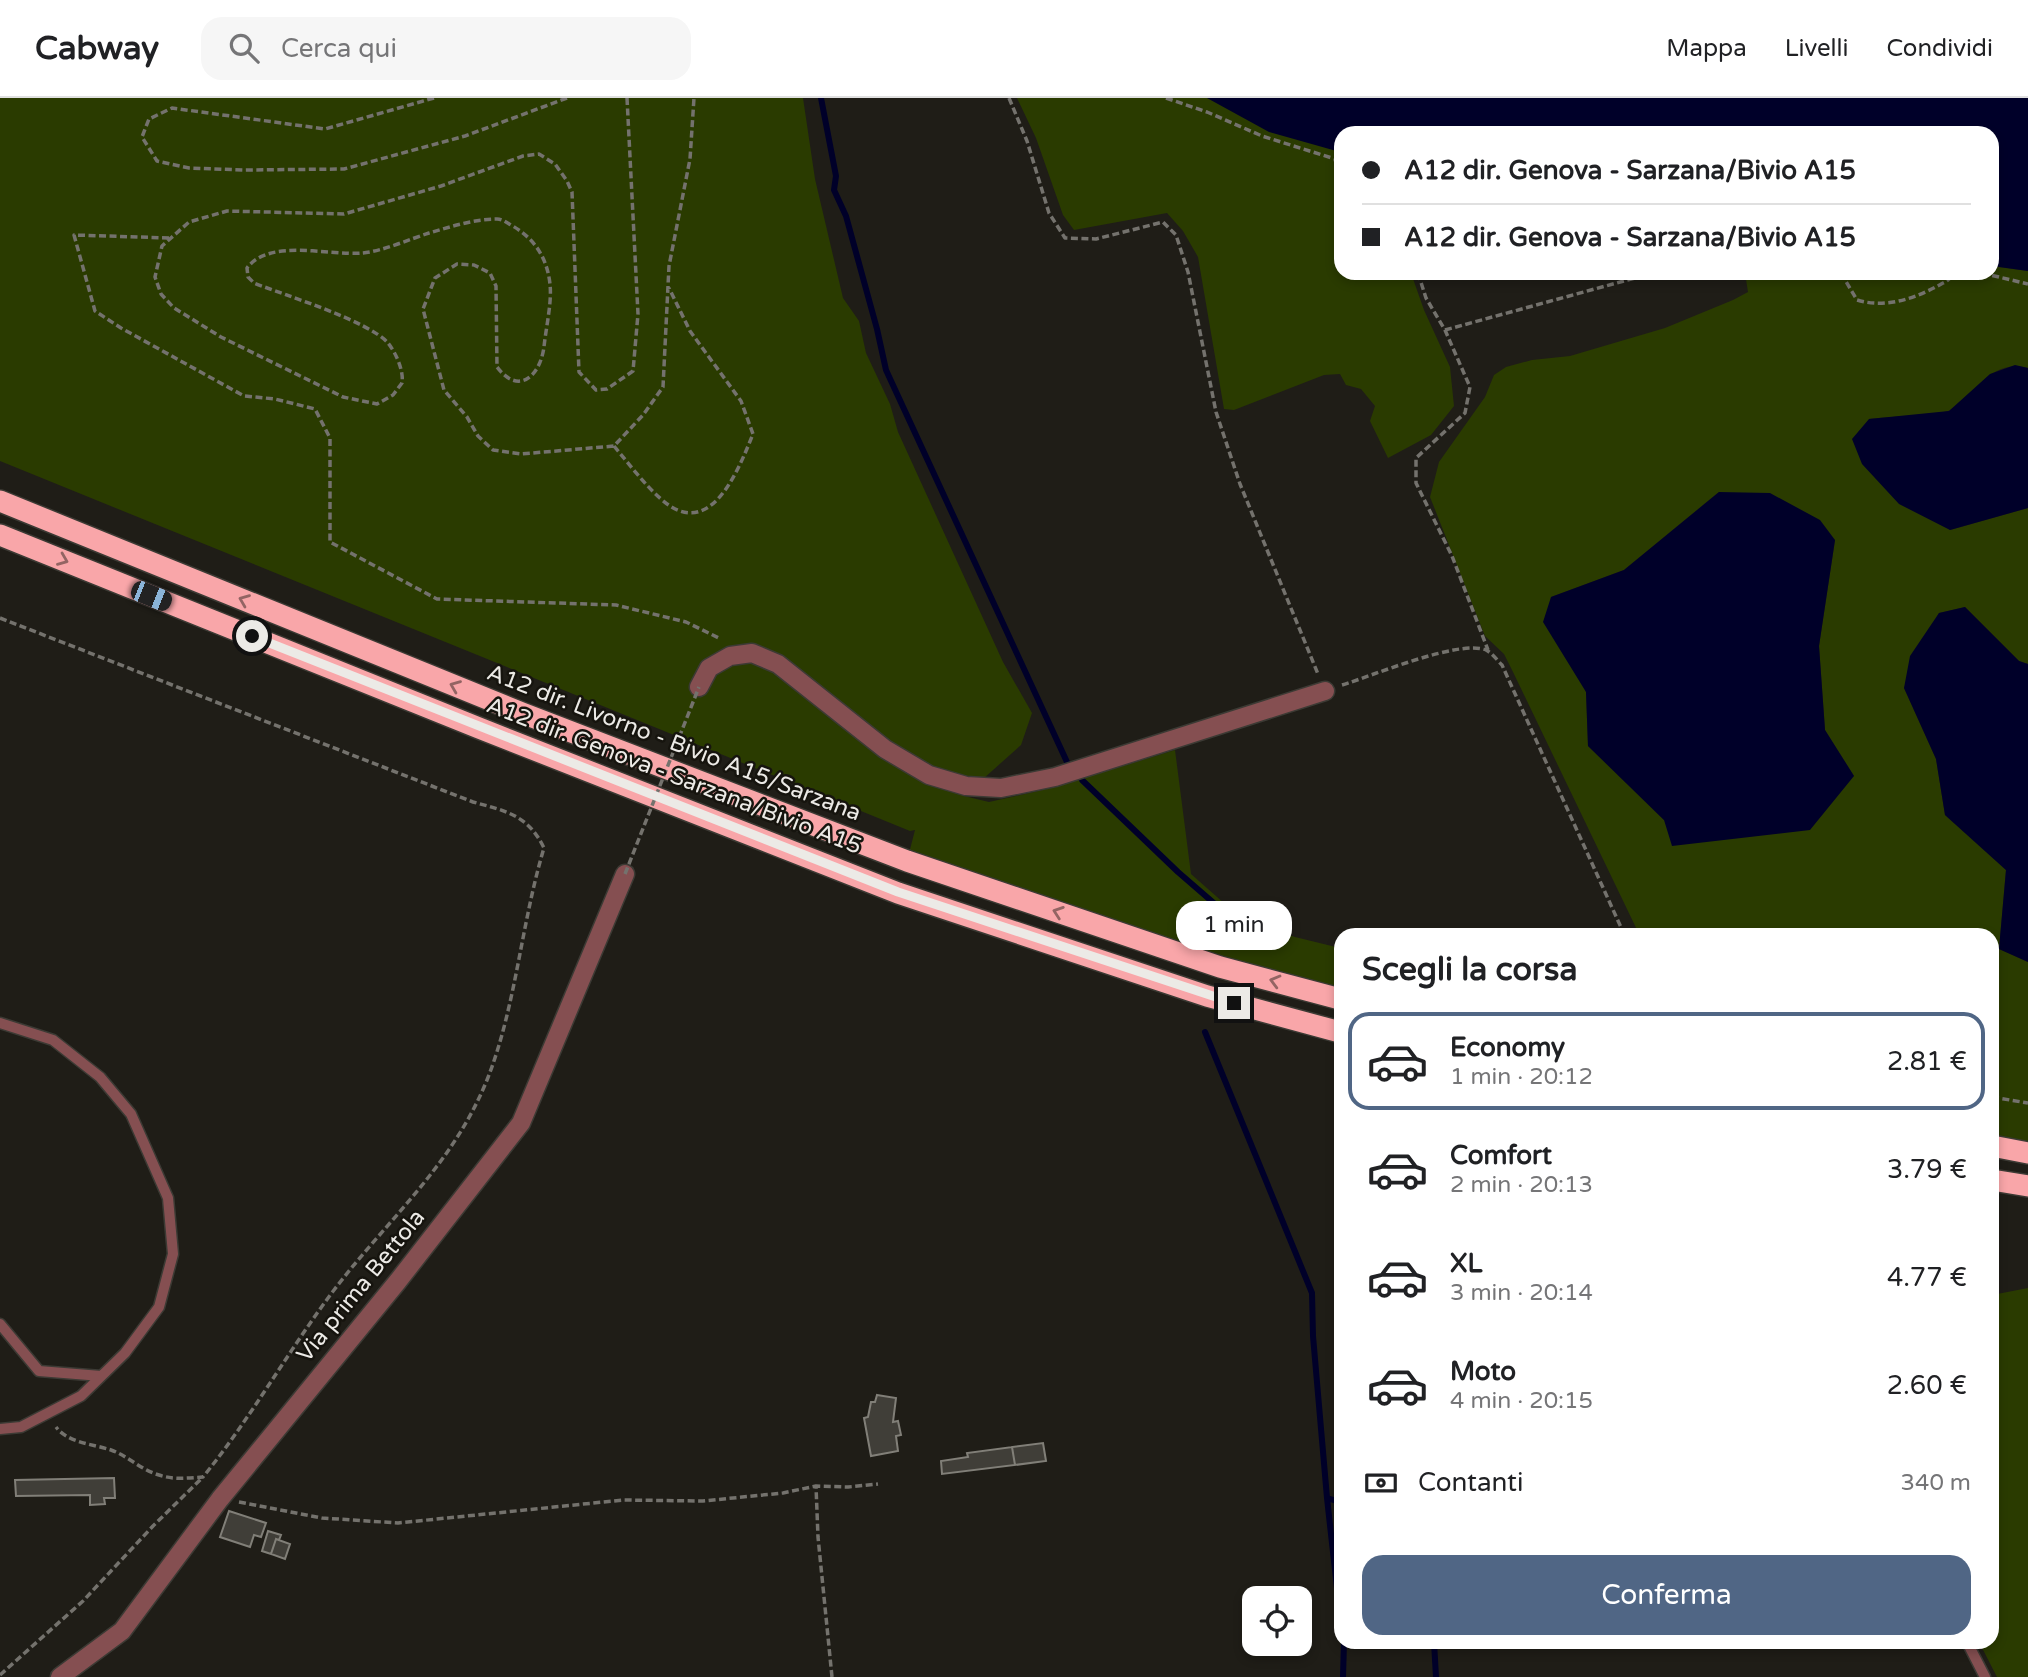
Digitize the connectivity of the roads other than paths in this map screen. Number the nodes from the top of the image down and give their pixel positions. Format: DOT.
graph roads {
  1 [pos="0,501"];
  2 [pos="0,535"];
  3 [pos="699,687"];
  4 [pos="1325,691"];
  5 [pos="625,874"];
  6 [pos="1334,997"];
  7 [pos="0,1023"];
  8 [pos="1334,1030"];
  9 [pos="1999,1147"];
  10 [pos="2028,1153"];
  11 [pos="1999,1181"];
  12 [pos="2028,1186"];
  13 [pos="0,1324"];
  14 [pos="101,1376"];
  15 [pos="0,1429"];
  16 [pos="1970,1649"];
  17 [pos="60,1677"];
  18 [pos="1985,1677"];
  6 -- 1 [label="highway, A12 dir. Livorno - Bivio A15/Sarzana, one-way"];
  2 -- 8 [label="highway, A12 dir. Genova - Sarzana/Bivio A15, one-way"];
  3 -- 4 [label="street"];
  5 -- 17 [label="street, Via prima Bettola"];
  7 -- 14 [label="lane"];
  9 -- 10 [label="highway"];
  11 -- 12 [label="highway"];
  13 -- 14 [label="lane"];
  14 -- 15 [label="lane"];
  16 -- 18 [label="lane"];
}
